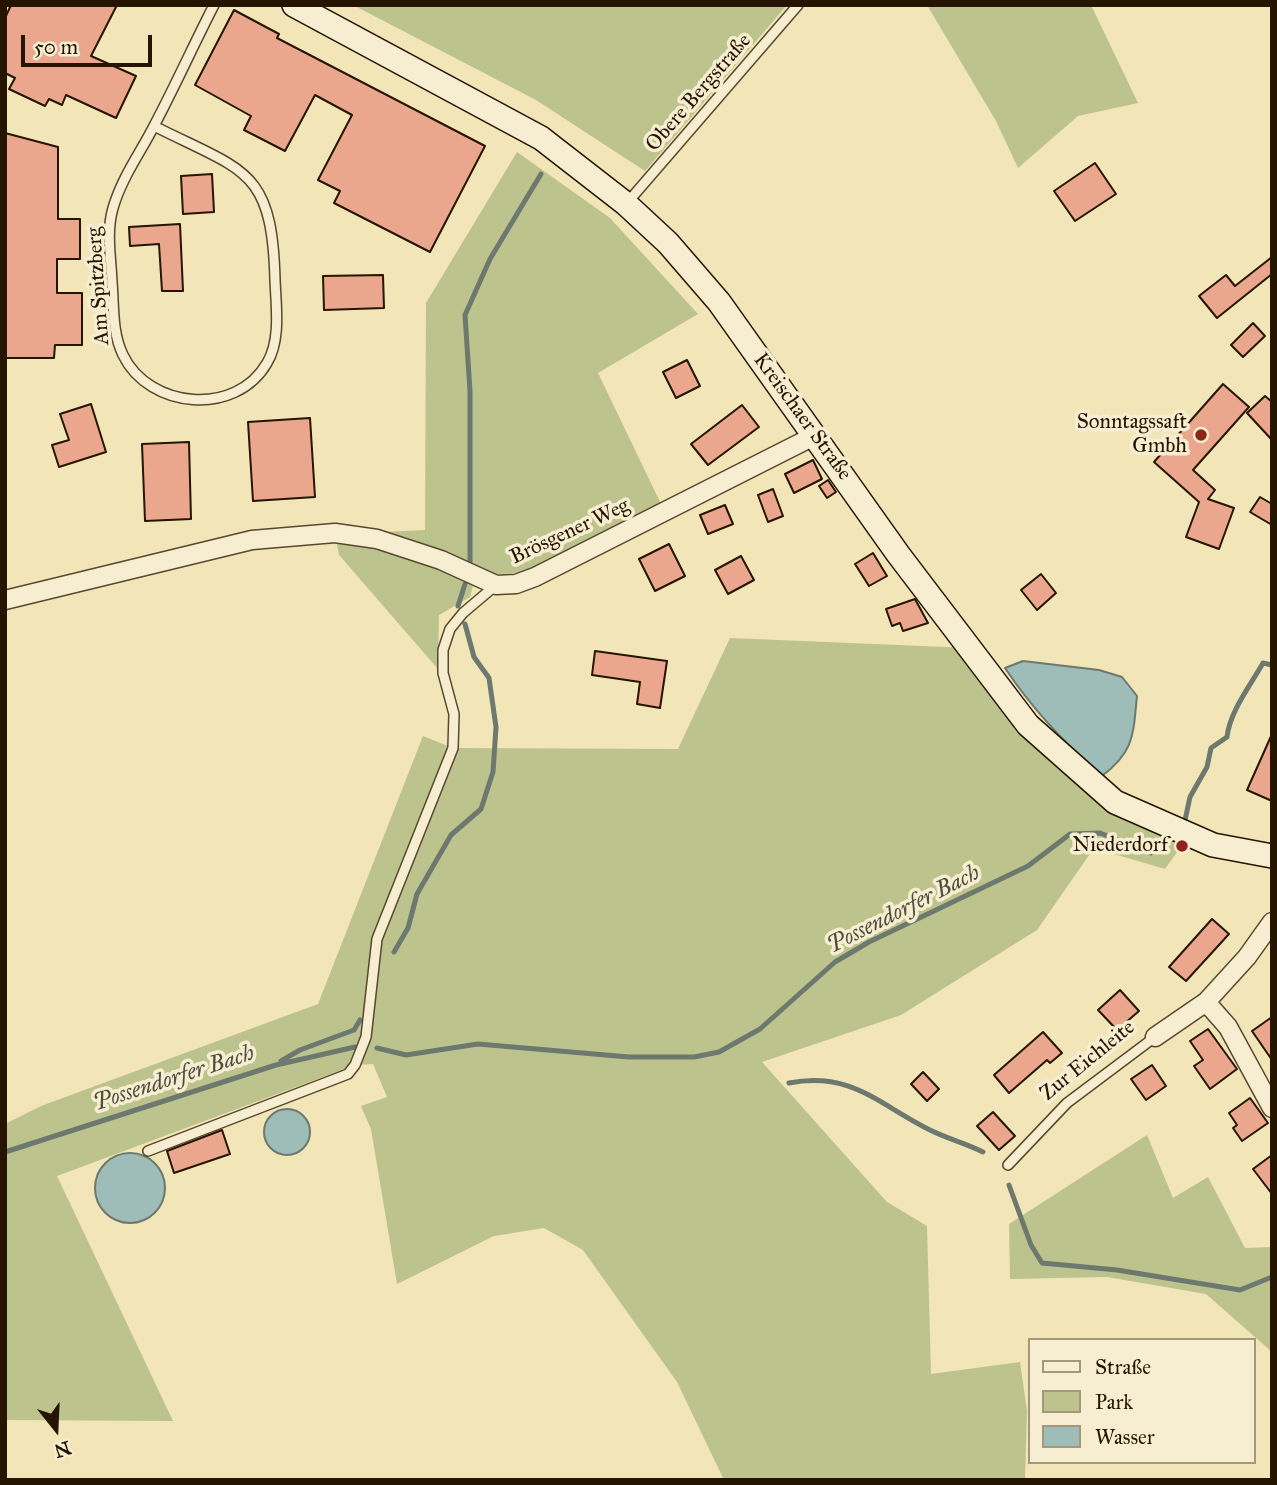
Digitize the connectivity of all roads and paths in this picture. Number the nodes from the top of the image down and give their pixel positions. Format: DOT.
graph roads {
  1 [pos="214,5"];
  2 [pos="294,5"];
  3 [pos="798,5"];
  4 [pos="154,126"];
  5 [pos="626,204"];
  6 [pos="816,435"];
  7 [pos="496,585"];
  8 [pos="5,600"];
  9 [pos="1272,856"];
  10 [pos="1272,922"];
  11 [pos="1206,1002"];
  12 [pos="1155,1037"];
  13 [pos="1272,1108"];
  14 [pos="148,1151"];
  15 [pos="1008,1166"];
  1 -- 4 [label="lane, Am Spitzberg"];
  2 -- 5 [label="main road, Kreischaer Straße"];
  3 -- 5 [label="lane, Obere Bergstraße"];
  4 -- 4 [label="lane, Am Spitzberg"];
  5 -- 6 [label="main road, Kreischaer Straße"];
  6 -- 7 [label="street, Brösgener Weg"];
  6 -- 9 [label="main road, Kreischaer Straße"];
  7 -- 8 [label="street, Brösgener Weg"];
  7 -- 14 [label="lane"];
  10 -- 11 [label="street, Zur Eichleite"];
  11 -- 12 [label="street, Zur Eichleite"];
  11 -- 13 [label="street"];
  12 -- 15 [label="lane, Zur Eichleite"];
}
